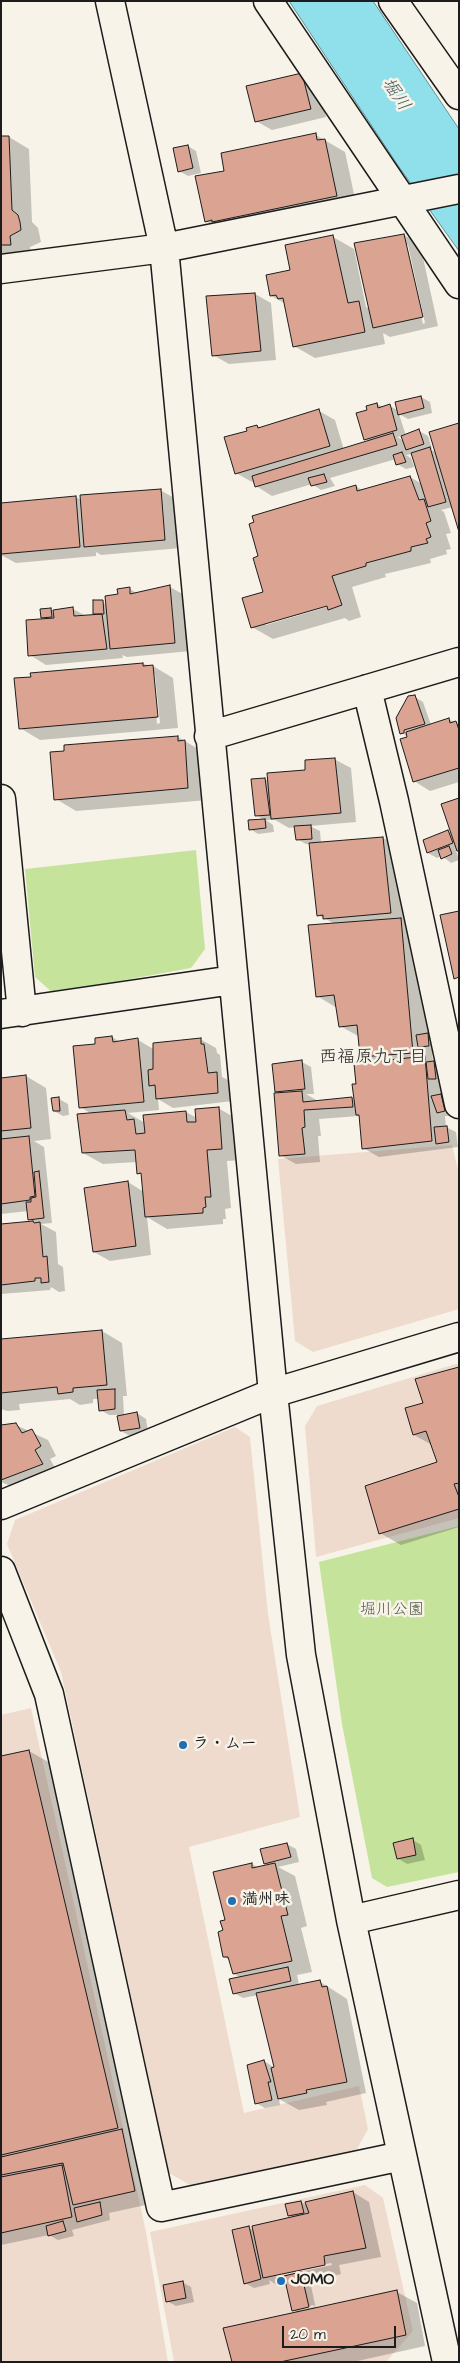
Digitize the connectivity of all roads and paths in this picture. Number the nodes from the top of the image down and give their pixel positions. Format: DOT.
graph roads {
  1 [pos="110,1"];
  2 [pos="268,1"];
  3 [pos="393,1"];
  4 [pos="459,95"];
  5 [pos="459,190"];
  6 [pos="404,202"];
  7 [pos="164,248"];
  8 [pos="1,269"];
  9 [pos="459,284"];
  10 [pos="459,662"];
  11 [pos="367,689"];
  12 [pos="209,736"];
  13 [pos="1,799"];
  14 [pos="233,980"];
  15 [pos="11,1013"];
  16 [pos="449,1016"];
  17 [pos="459,1104"];
  18 [pos="459,1337"];
  19 [pos="273,1393"];
  20 [pos="1,1505"];
  21 [pos="1,1571"];
  22 [pos="459,1896"];
  23 [pos="350,1920"];
  24 [pos="402,2156"];
  25 [pos="446,2362"];
  1 -- 7 [label="street"];
  2 -- 6 [label="street"];
  3 -- 4 [label="street"];
  5 -- 6 [label="street"];
  6 -- 7 [label="street"];
  6 -- 9 [label="street"];
  7 -- 8 [label="street"];
  7 -- 12 [label="street"];
  10 -- 11 [label="street"];
  11 -- 12 [label="street"];
  11 -- 16 [label="street"];
  12 -- 14 [label="street"];
  13 -- 15 [label="street"];
  14 -- 15 [label="street"];
  14 -- 19 [label="street"];
  16 -- 17 [label="street"];
  18 -- 19 [label="street"];
  19 -- 20 [label="street"];
  19 -- 23 [label="street"];
  21 -- 24 [label="street"];
  22 -- 23 [label="street"];
  23 -- 24 [label="street"];
  24 -- 25 [label="street"];
}
